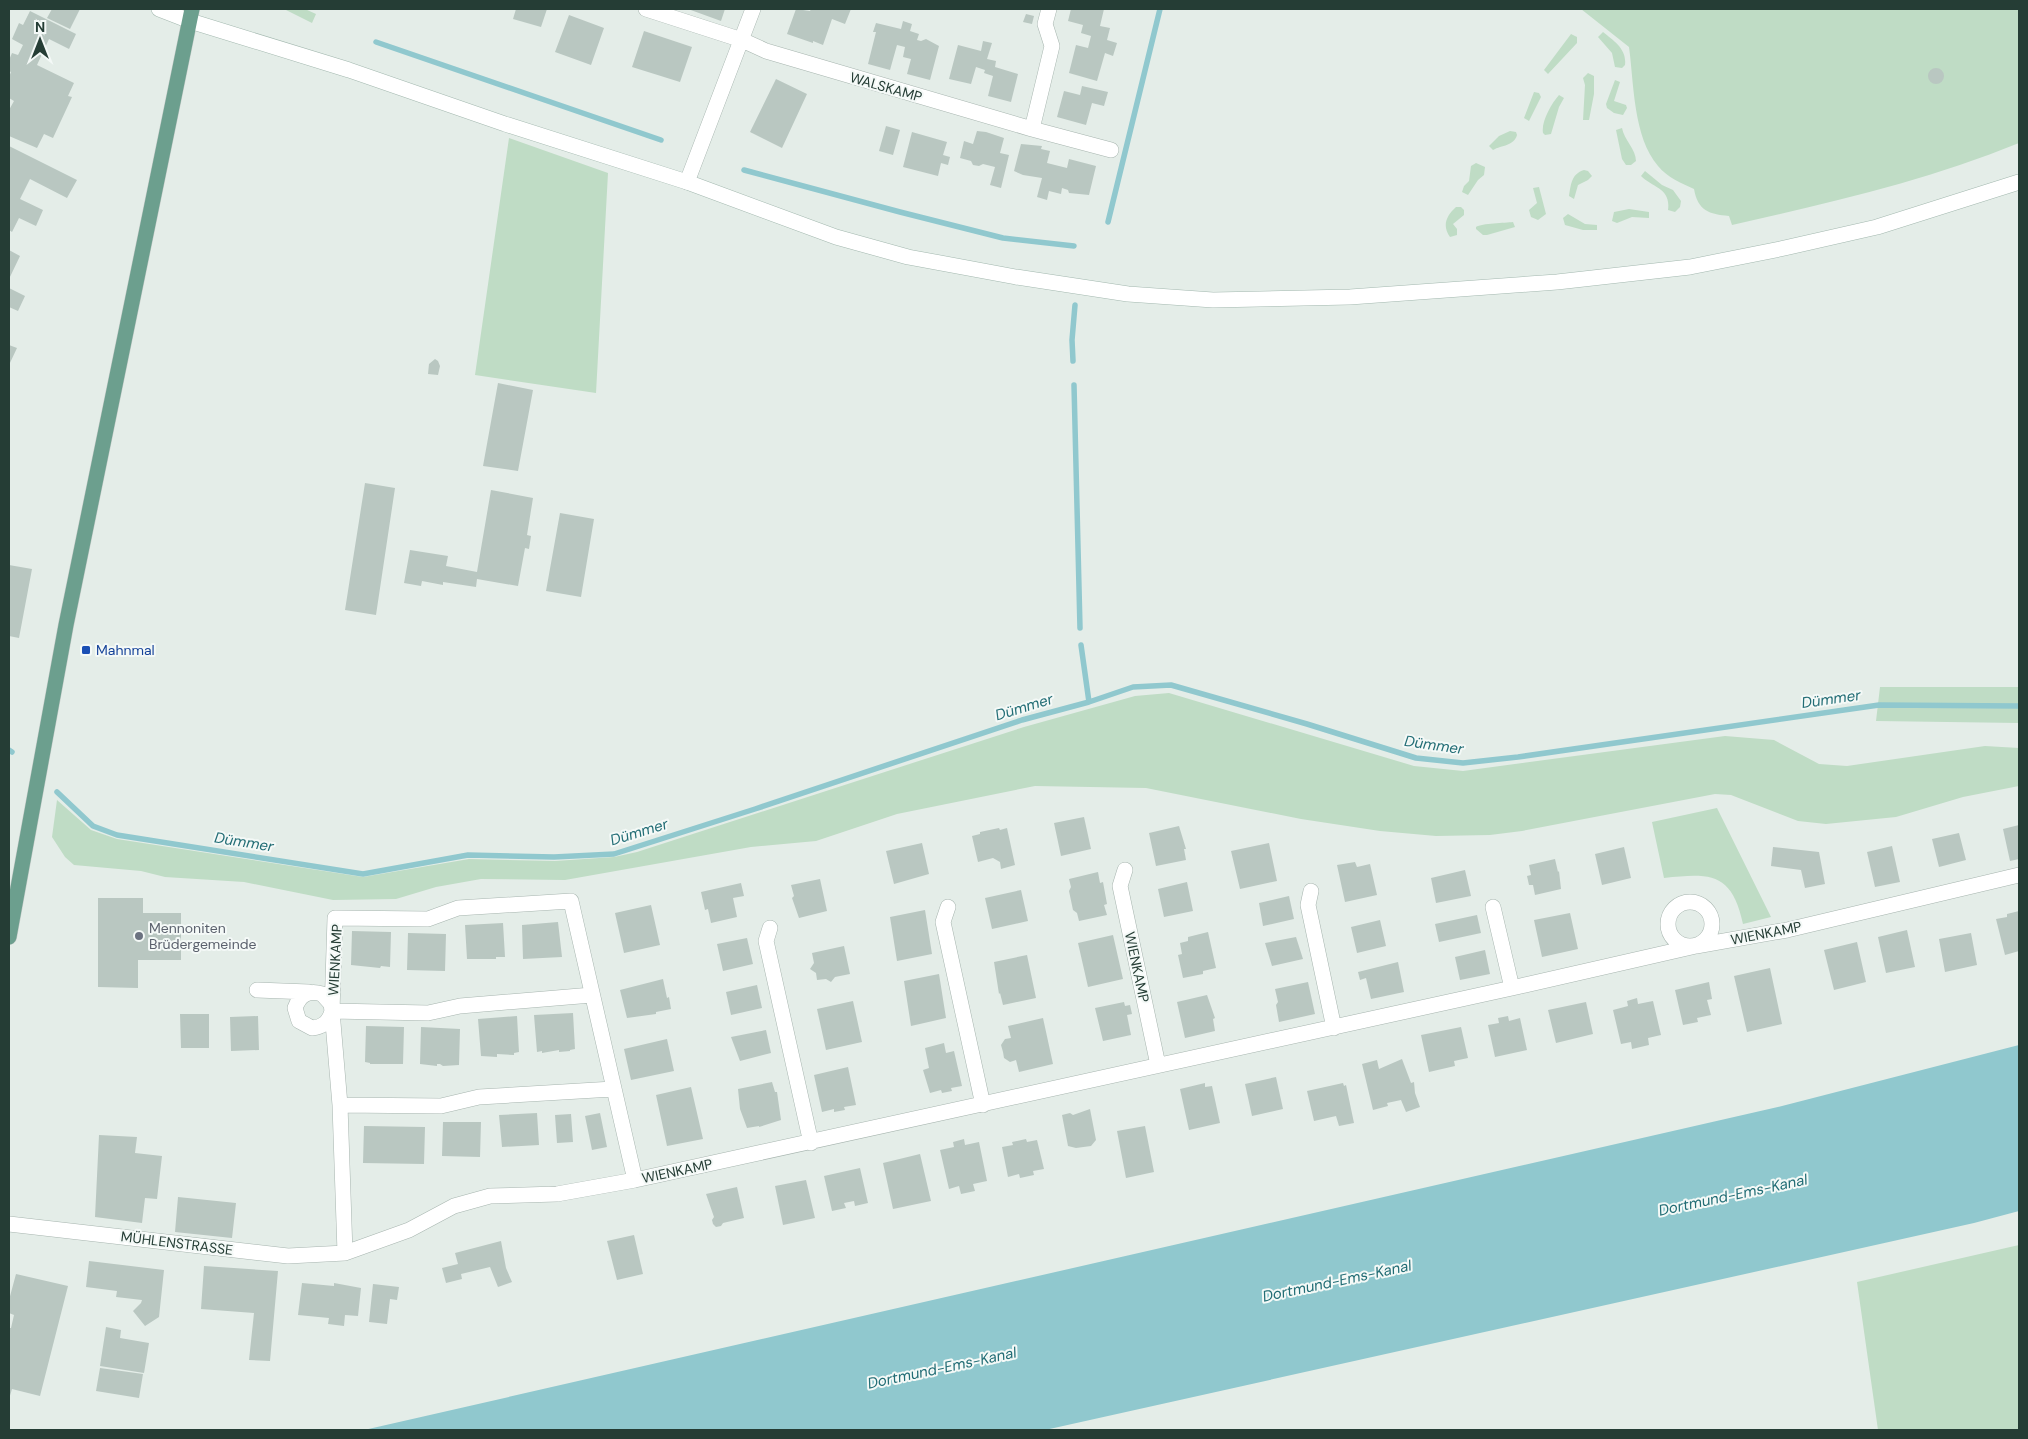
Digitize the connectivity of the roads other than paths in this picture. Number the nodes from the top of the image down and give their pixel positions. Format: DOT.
graph roads {
  1 [pos="160,9"];
  2 [pos="646,9"];
  3 [pos="753,9"];
  4 [pos="1049,9"];
  5 [pos="191,15"];
  6 [pos="742,40"];
  7 [pos="1032,129"];
  8 [pos="1111,150"];
  9 [pos="687,182"];
  10 [pos="2019,182"];
  11 [pos="1125,870"];
  12 [pos="15,871"];
  13 [pos="2019,875"];
  14 [pos="1311,891"];
  15 [pos="948,907"];
  16 [pos="1494,907"];
  17 [pos="770,928"];
  18 [pos="9,938"];
  19 [pos="1512,988"];
  20 [pos="257,990"];
  21 [pos="309,992"];
  22 [pos="592,994"];
  23 [pos="332,1011"];
  24 [pos="1334,1028"];
  25 [pos="1158,1065"];
  26 [pos="612,1089"];
  27 [pos="340,1105"];
  28 [pos="983,1105"];
  29 [pos="810,1142"];
  30 [pos="635,1180"];
  31 [pos="9,1224"];
  32 [pos="345,1253"];
  1 -- 5 [label="street"];
  2 -- 6 [label="street, WALSKAMP"];
  3 -- 6 [label="street"];
  4 -- 7 [label="street"];
  5 -- 9 [label="street"];
  5 -- 12 [label="main road"];
  6 -- 7 [label="street, WALSKAMP"];
  6 -- 9 [label="street"];
  7 -- 8 [label="street, WALSKAMP"];
  9 -- 10 [label="street"];
  11 -- 25 [label="street, WIENKAMP"];
  12 -- 18 [label="main road"];
  13 -- 19 [label="street, WIENKAMP"];
  14 -- 24 [label="street"];
  15 -- 28 [label="street"];
  16 -- 19 [label="street"];
  17 -- 29 [label="street"];
  19 -- 24 [label="street, WIENKAMP"];
  20 -- 21 [label="street, WIENKAMP"];
  21 -- 23 [label="street"];
  21 -- 23 [label="street"];
  22 -- 23 [label="street, WIENKAMP"];
  22 -- 23 [label="street, WIENKAMP"];
  22 -- 26 [label="street, WIENKAMP"];
  23 -- 27 [label="street"];
  24 -- 25 [label="street, WIENKAMP"];
  25 -- 28 [label="street, WIENKAMP"];
  26 -- 27 [label="street"];
  26 -- 30 [label="street, WIENKAMP"];
  27 -- 32 [label="street"];
  28 -- 29 [label="street, WIENKAMP"];
  29 -- 30 [label="street, WIENKAMP"];
  30 -- 32 [label="street, MÜHLENSTRASSE"];
  31 -- 32 [label="street, MÜHLENSTRASSE"];
}
